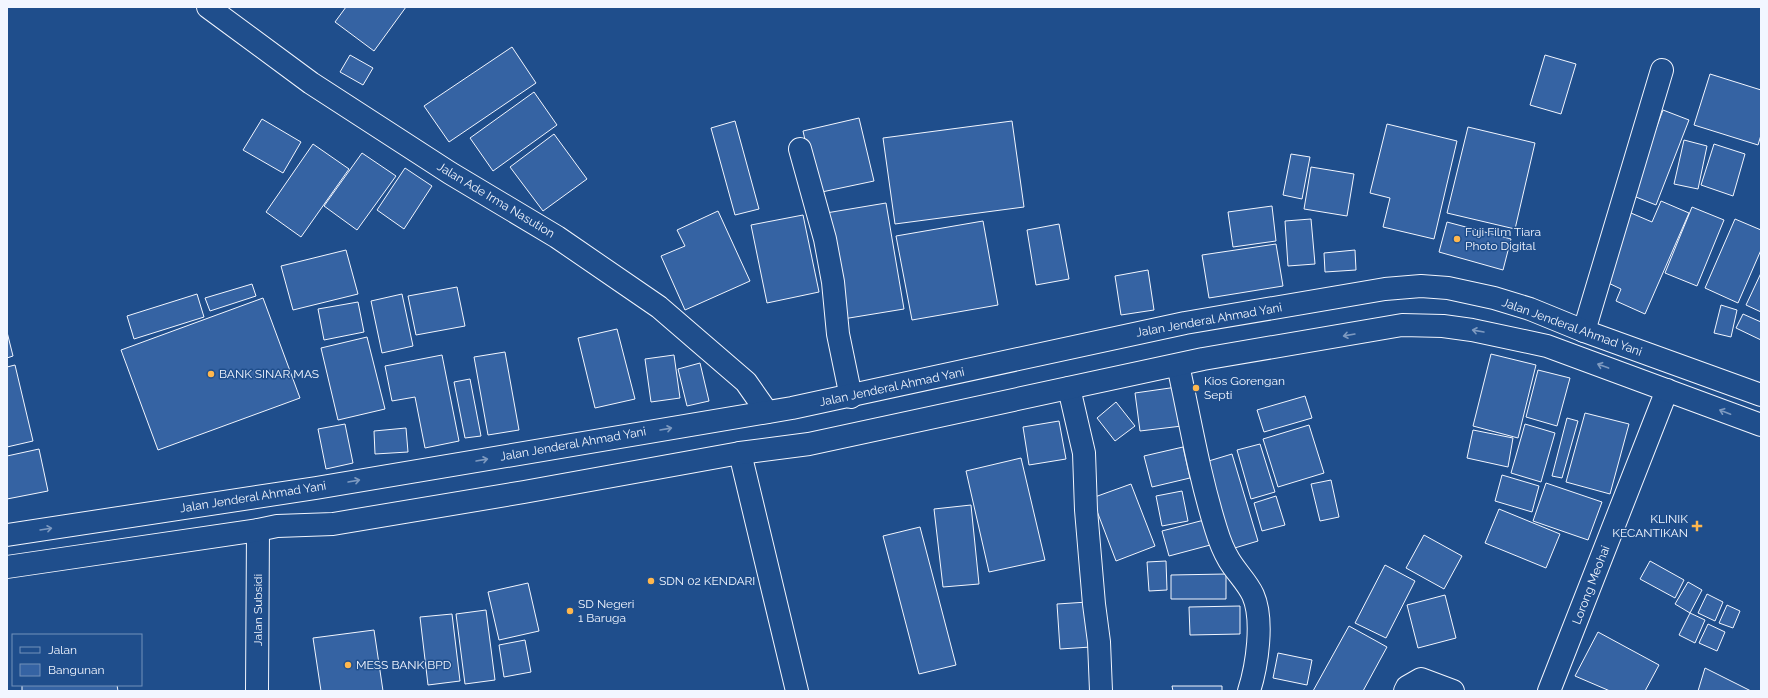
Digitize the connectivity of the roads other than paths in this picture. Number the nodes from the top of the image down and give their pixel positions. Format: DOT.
graph roads {
  1 [pos="214,11"];
  2 [pos="1662,70"];
  3 [pos="800,149"];
  4 [pos="1584,332"];
  5 [pos="1178,365"];
  6 [pos="1070,388"];
  7 [pos="1667,390"];
  8 [pos="1761,395"];
  9 [pos="851,397"];
  10 [pos="767,412"];
  11 [pos="1761,426"];
  12 [pos="740,453"];
  13 [pos="258,530"];
  14 [pos="7,534"];
  15 [pos="7,567"];
  16 [pos="257,691"];
  17 [pos="797,691"];
  18 [pos="1101,691"];
  19 [pos="1249,691"];
  20 [pos="1405,691"];
  21 [pos="1453,691"];
  22 [pos="1549,691"];
  1 -- 10 [label="main road, Jalan Ade Irma Nasution"];
  2 -- 4 [label="main road"];
  3 -- 9 [label="main road"];
  4 -- 8 [label="main road, Jalan Jenderal Ahmad Yani"];
  4 -- 9 [label="main road, Jalan Jenderal Ahmad Yani"];
  5 -- 6 [label="main road"];
  7 -- 5 [label="main road, one-way"];
  5 -- 19 [label="main road"];
  6 -- 12 [label="main road"];
  6 -- 18 [label="main road"];
  11 -- 7 [label="main road, one-way"];
  7 -- 22 [label="main road, Lorong Meohai"];
  9 -- 10 [label="main road, Jalan Jenderal Ahmad Yani"];
  14 -- 10 [label="main road, Jalan Jenderal Ahmad Yani, one-way"];
  12 -- 13 [label="main road"];
  12 -- 17 [label="main road"];
  13 -- 15 [label="main road"];
  13 -- 16 [label="main road, Jalan Subsidi"];
  20 -- 21 [label="main road"];
}
